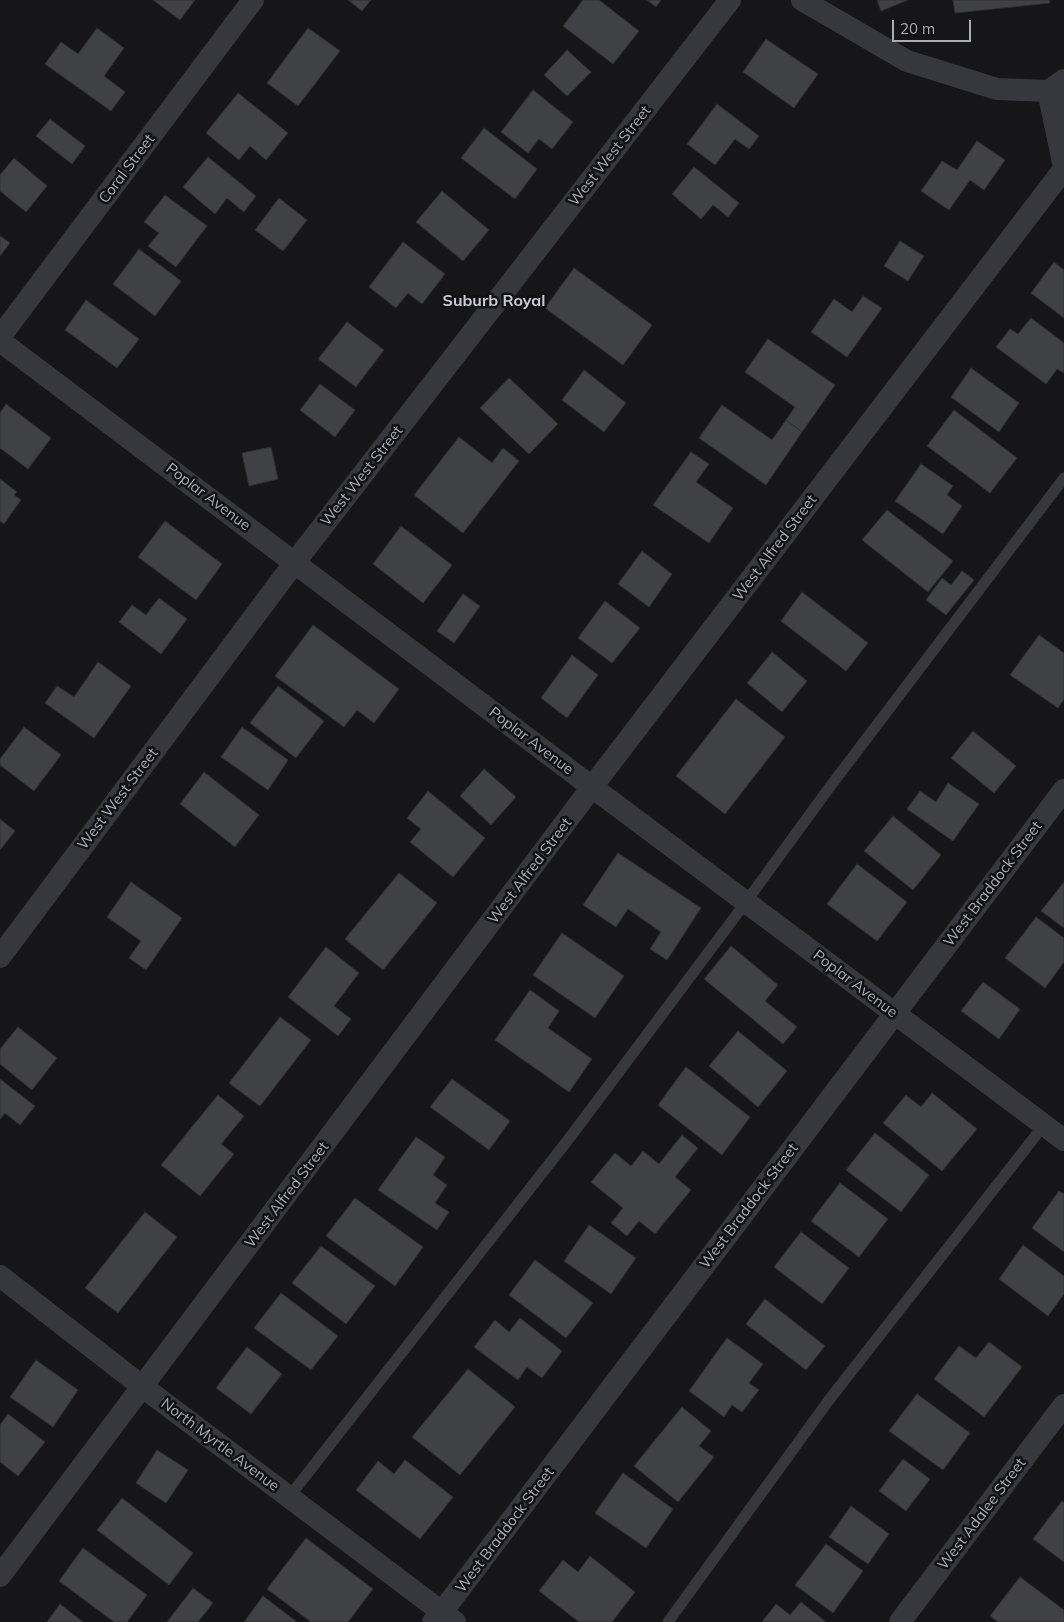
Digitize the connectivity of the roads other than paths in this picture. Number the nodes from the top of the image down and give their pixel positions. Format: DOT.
graph roads {
  1 [pos="253,0"];
  2 [pos="730,0"];
  3 [pos="802,0"];
  4 [pos="1059,92"];
  5 [pos="1064,168"];
  6 [pos="0,339"];
  7 [pos="1064,478"];
  8 [pos="295,562"];
  9 [pos="592,788"];
  10 [pos="1064,790"];
  11 [pos="746,902"];
  12 [pos="0,957"];
  13 [pos="894,1014"];
  14 [pos="1044,1125"];
  15 [pos="1064,1140"];
  16 [pos="0,1276"];
  17 [pos="143,1387"];
  18 [pos="1064,1405"];
  19 [pos="289,1497"];
  20 [pos="0,1576"];
  21 [pos="443,1619"];
  22 [pos="668,1622"];
  23 [pos="900,1622"];
  1 -- 6 [label="street, Coral Street"];
  2 -- 8 [label="street, West West Street"];
  3 -- 4 [label="street"];
  4 -- 5 [label="street, West Alfred Street"];
  5 -- 9 [label="street, West Alfred Street"];
  6 -- 8 [label="street, Poplar Avenue"];
  7 -- 11 [label="lane"];
  8 -- 9 [label="street, Poplar Avenue"];
  8 -- 12 [label="street, West West Street"];
  9 -- 11 [label="street, Poplar Avenue"];
  9 -- 17 [label="street, West Alfred Street"];
  10 -- 13 [label="street, West Braddock Street"];
  11 -- 13 [label="street, Poplar Avenue"];
  11 -- 19 [label="lane"];
  13 -- 14 [label="street, Poplar Avenue"];
  13 -- 21 [label="street, West Braddock Street"];
  14 -- 15 [label="street, Poplar Avenue"];
  14 -- 22 [label="lane"];
  16 -- 17 [label="street, North Myrtle Avenue"];
  17 -- 19 [label="street, North Myrtle Avenue"];
  17 -- 20 [label="street, West Alfred Street"];
  18 -- 23 [label="street, West Adalee Street"];
  19 -- 21 [label="street, North Myrtle Avenue"];
}
